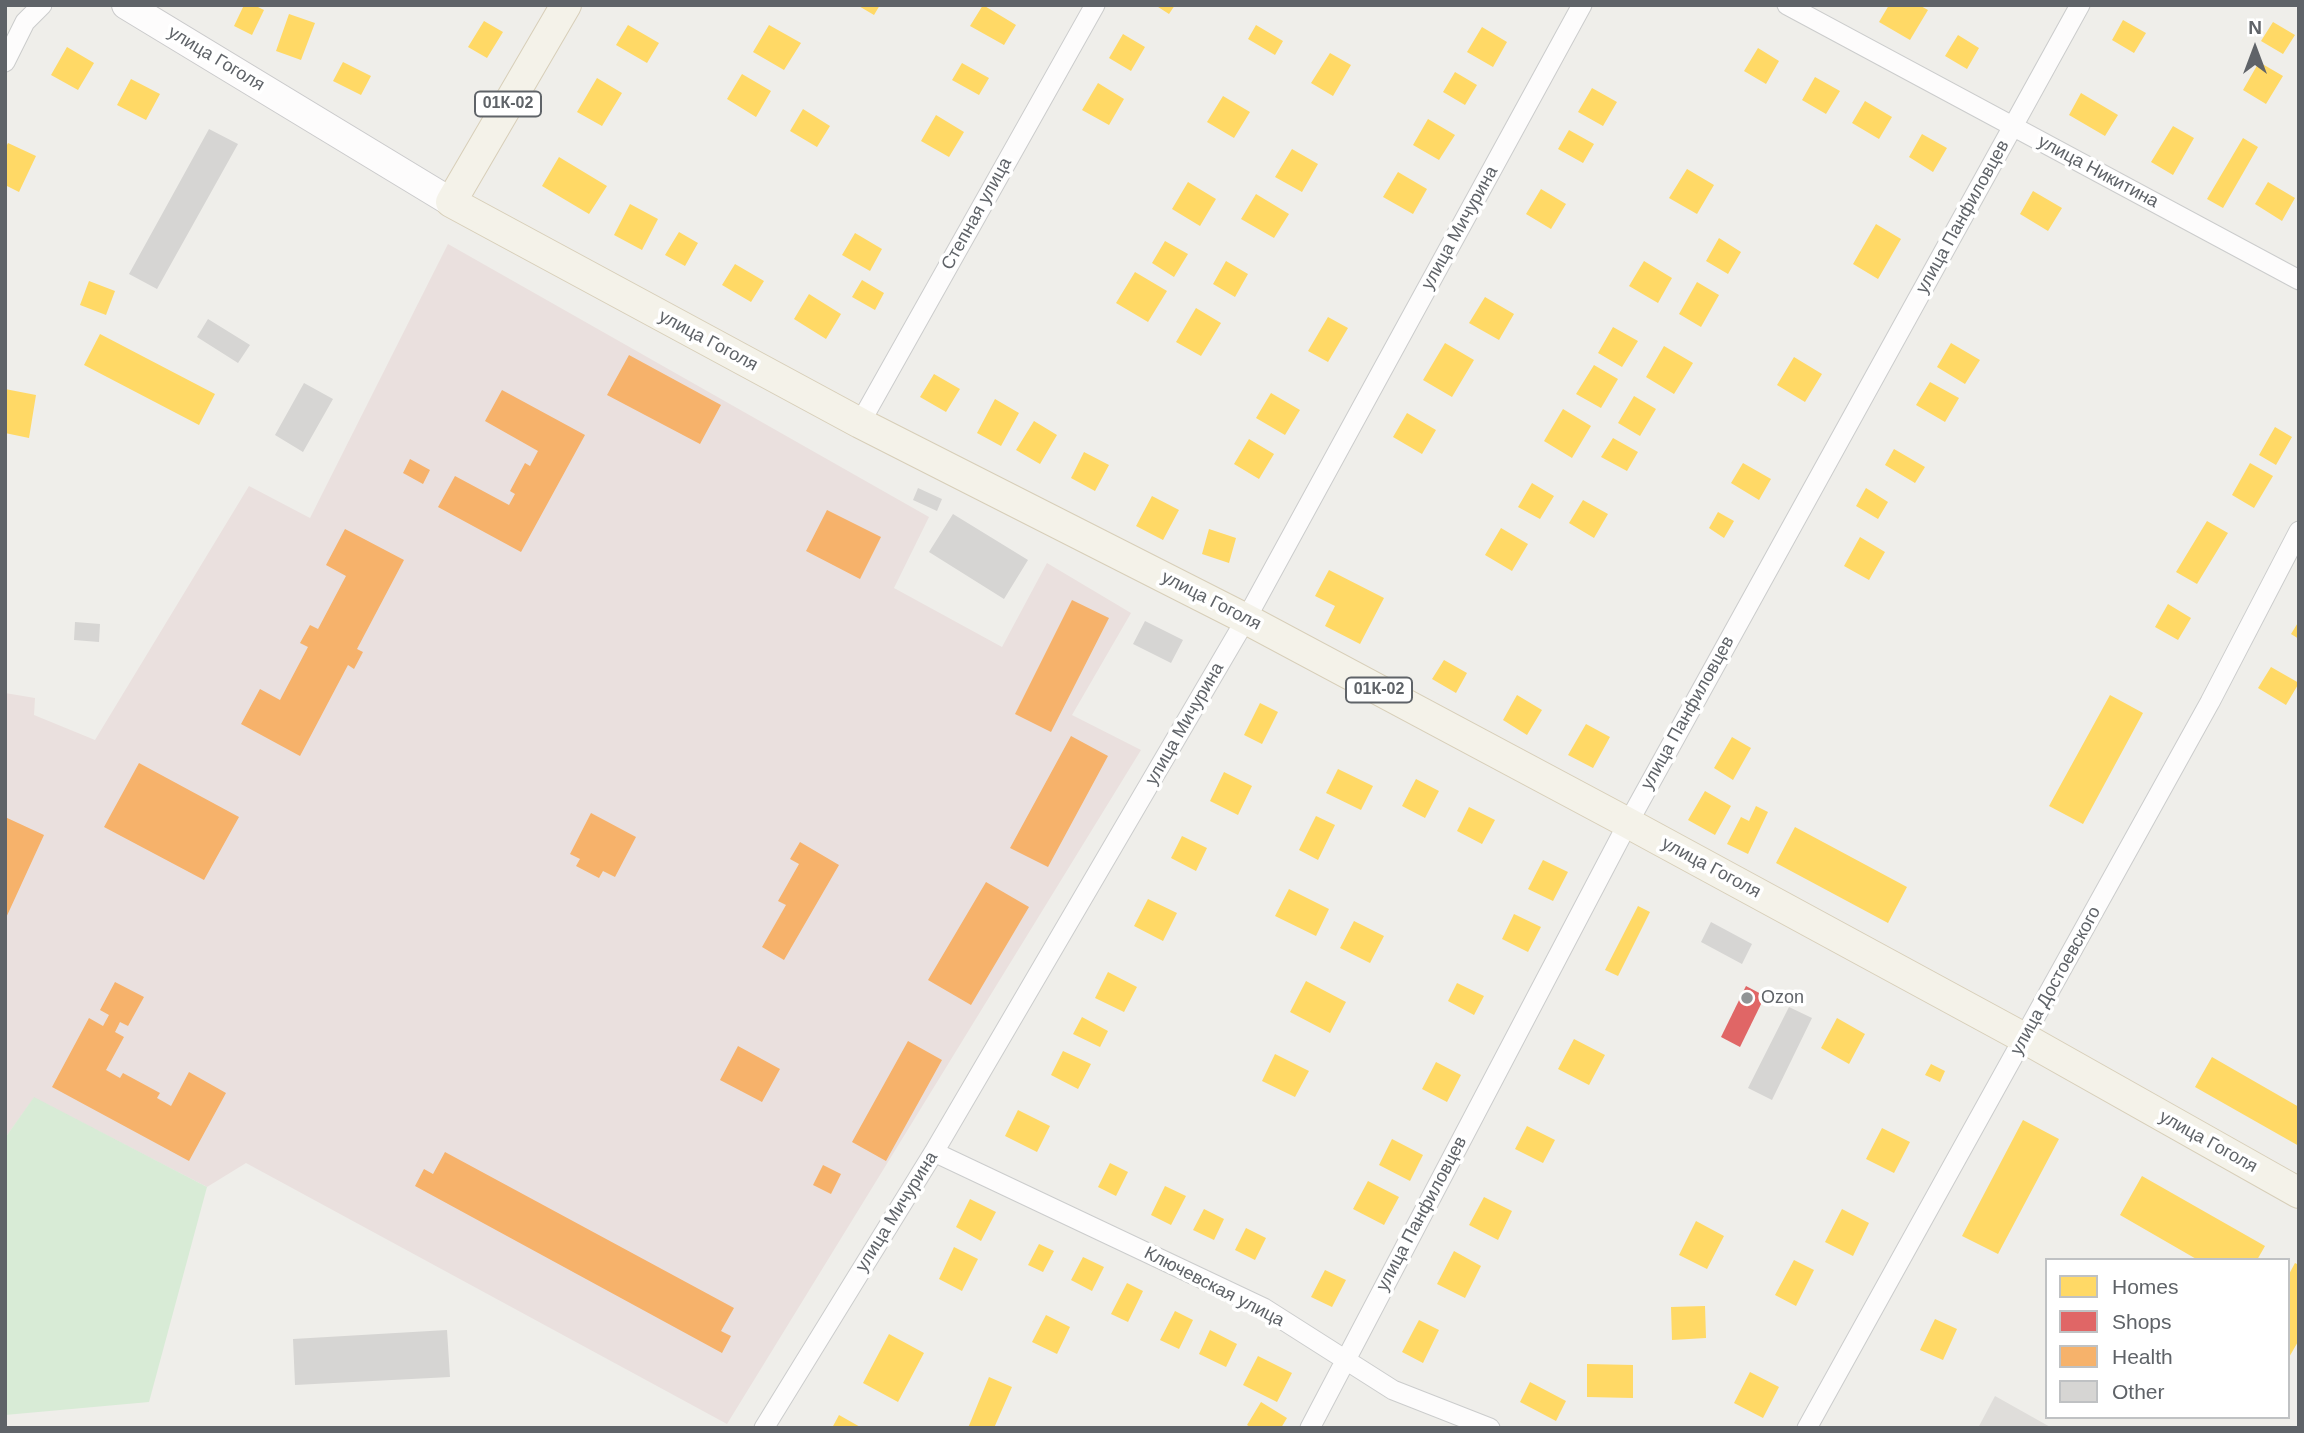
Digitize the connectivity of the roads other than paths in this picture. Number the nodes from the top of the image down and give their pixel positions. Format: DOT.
graph roads {
  1 [pos="42,5"];
  2 [pos="126,5"];
  3 [pos="566,5"];
  4 [pos="1095,5"];
  5 [pos="1582,5"];
  6 [pos="1787,5"];
  7 [pos="2080,5"];
  8 [pos="5,62"];
  9 [pos="2013,126"];
  10 [pos="451,202"];
  11 [pos="2299,280"];
  12 [pos="860,424"];
  13 [pos="2299,531"];
  14 [pos="1247,619"];
  15 [pos="1628,823"];
  16 [pos="2024,1038"];
  17 [pos="934,1152"];
  18 [pos="2299,1193"];
  19 [pos="1345,1360"];
  20 [pos="764,1428"];
  21 [pos="1310,1428"];
  22 [pos="1490,1428"];
  23 [pos="1807,1428"];
  1 -- 8 [label="street"];
  2 -- 10 [label="main road, улица Гоголя"];
  3 -- 10 [label="main road, 01К-02"];
  4 -- 12 [label="street, Степная улица"];
  5 -- 14 [label="street, улица Мичурина"];
  6 -- 9 [label="street, улица Никитина"];
  7 -- 9 [label="street, улица Панфиловцев"];
  9 -- 11 [label="street, улица Никитина"];
  9 -- 15 [label="street, улица Панфиловцев"];
  10 -- 12 [label="main road, улица Гоголя / 01К-02"];
  12 -- 14 [label="main road, улица Гоголя / 01К-02"];
  13 -- 16 [label="street, улица Достоевского"];
  14 -- 15 [label="main road, улица Гоголя / 01К-02"];
  14 -- 17 [label="street, улица Мичурина"];
  15 -- 16 [label="main road, улица Гоголя / 01К-02"];
  15 -- 19 [label="street, улица Панфиловцев"];
  16 -- 18 [label="main road, улица Гоголя / 01К-02"];
  16 -- 23 [label="street, улица Достоевского"];
  17 -- 19 [label="street, Ключевская улица"];
  17 -- 20 [label="street, улица Мичурина"];
  19 -- 21 [label="street, улица Панфиловцев"];
  19 -- 22 [label="street, Ключевская улица"];
}
